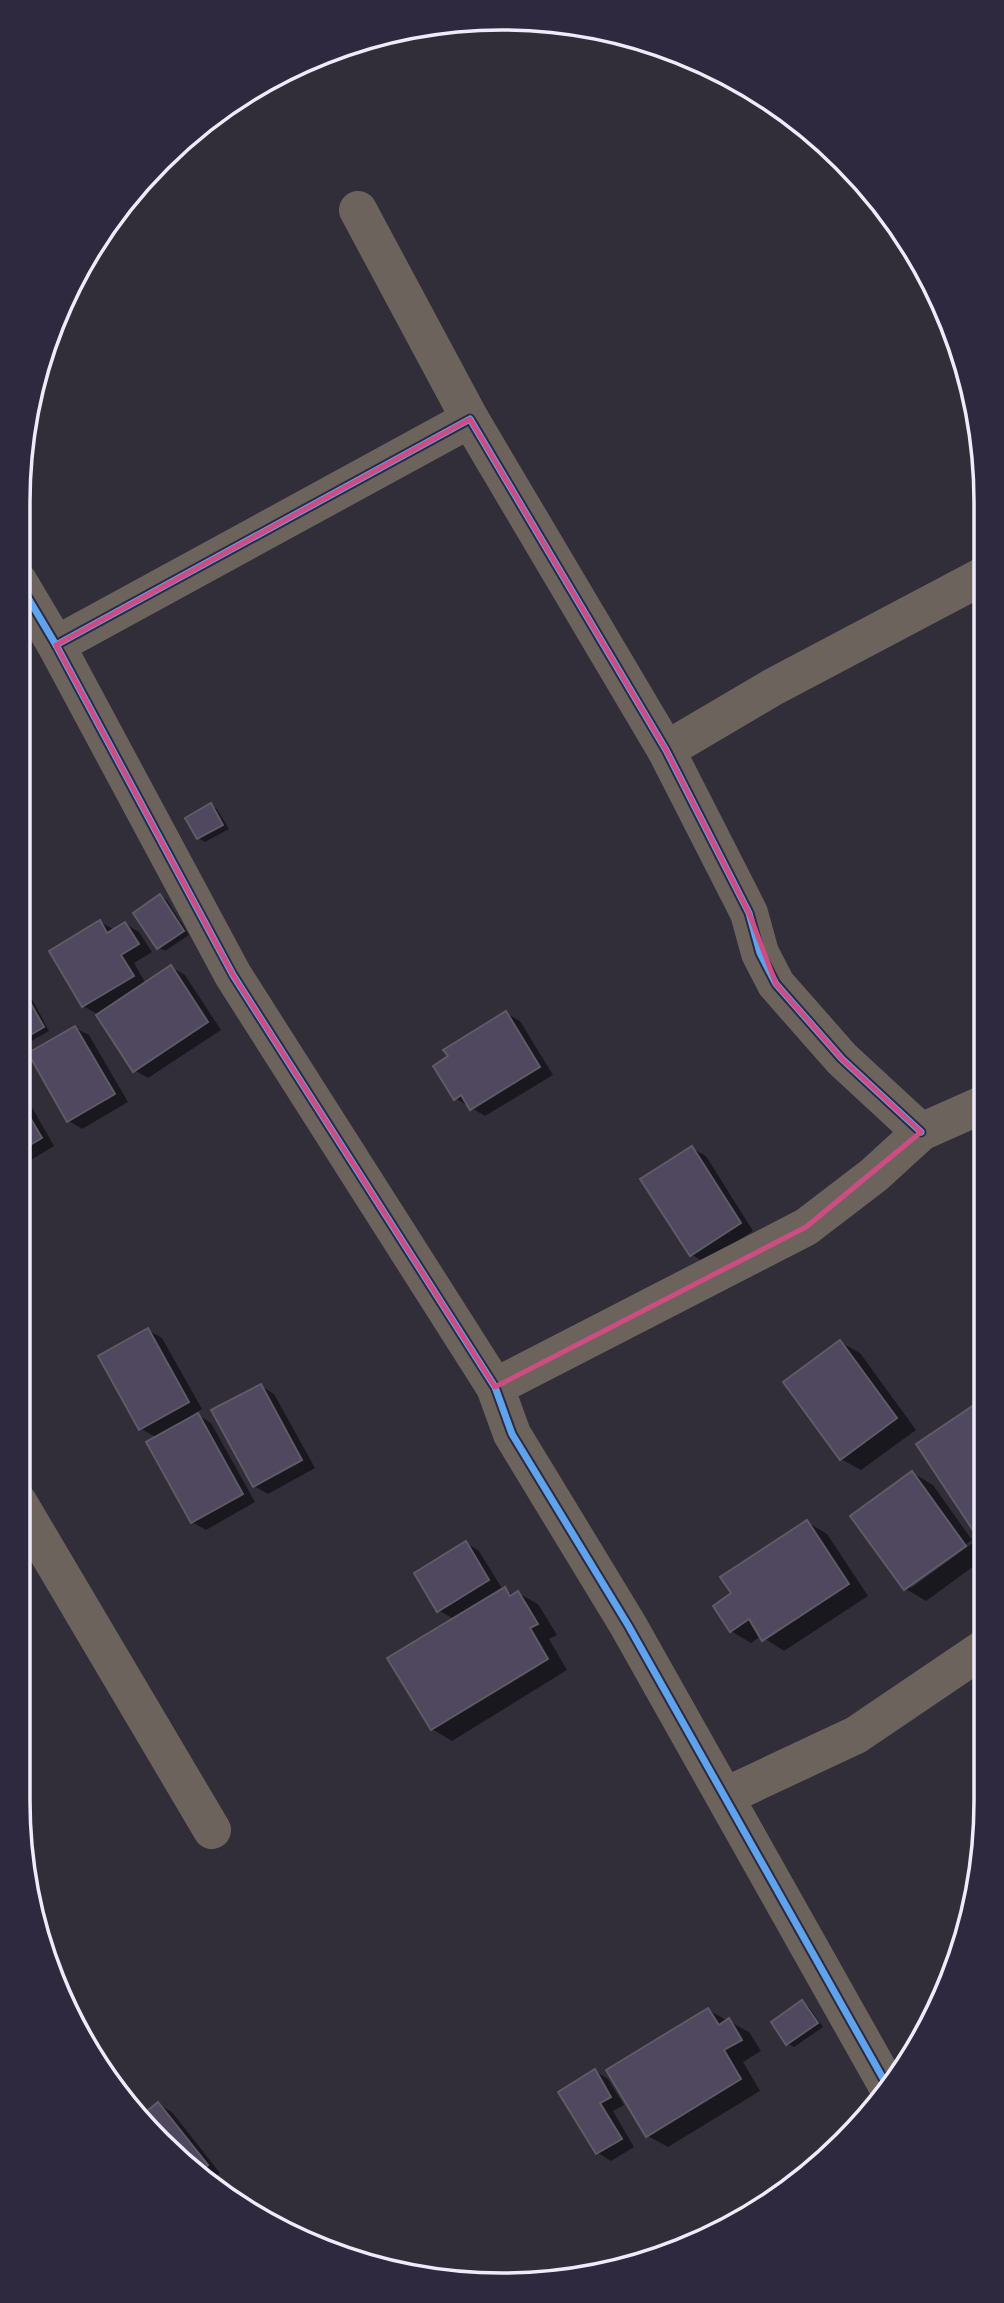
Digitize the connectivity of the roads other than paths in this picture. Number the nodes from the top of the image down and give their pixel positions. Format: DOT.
graph roads {
  1 [pos="358,209"];
  2 [pos="470,419"];
  3 [pos="974,581"];
  4 [pos="30,601"];
  5 [pos="56,645"];
  6 [pos="666,750"];
  7 [pos="974,1108"];
  8 [pos="921,1132"];
  9 [pos="495,1387"];
  10 [pos="30,1522"];
  11 [pos="974,1655"];
  12 [pos="726,1796"];
  13 [pos="212,1830"];
  14 [pos="883,2079"];
  1 -- 2 [label="street"];
  2 -- 5 [label="street"];
  2 -- 6 [label="street"];
  3 -- 6 [label="street"];
  4 -- 5 [label="street"];
  5 -- 9 [label="street"];
  6 -- 8 [label="street"];
  7 -- 8 [label="street"];
  8 -- 9 [label="street"];
  9 -- 12 [label="street"];
  10 -- 13 [label="street"];
  11 -- 12 [label="street"];
  12 -- 14 [label="street"];
}
